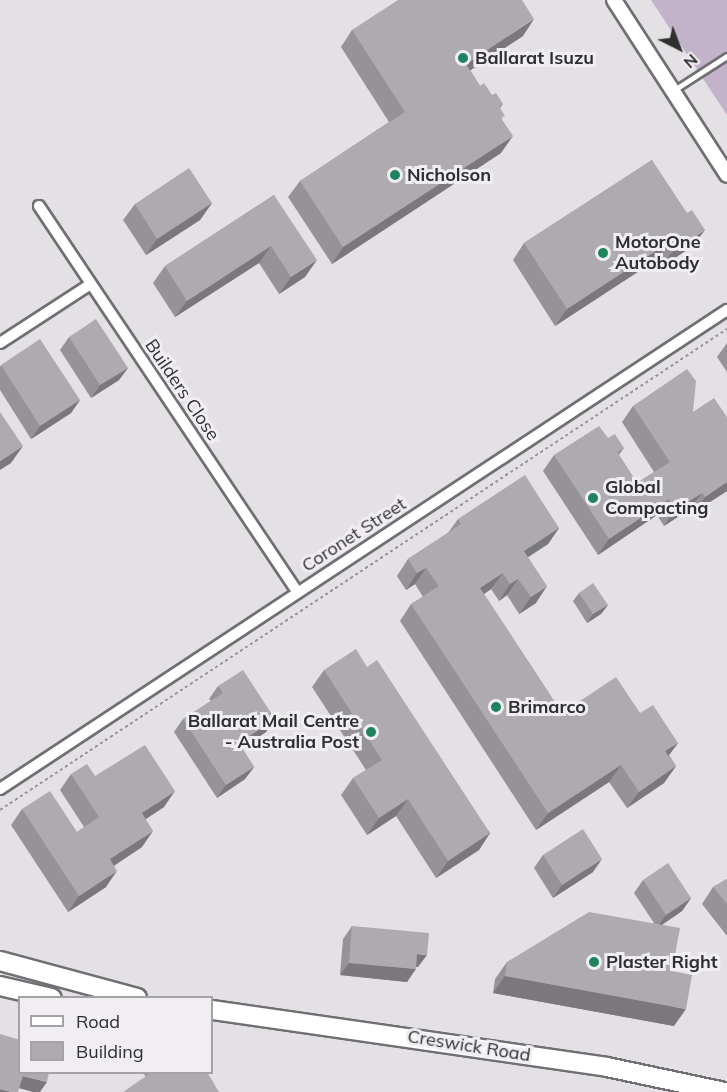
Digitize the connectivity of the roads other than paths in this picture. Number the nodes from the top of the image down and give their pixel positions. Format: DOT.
graph roads {
  1 [pos="614,0"];
  2 [pos="727,56"];
  3 [pos="674,90"];
  4 [pos="727,175"];
  5 [pos="39,206"];
  6 [pos="91,284"];
  7 [pos="727,310"];
  8 [pos="0,343"];
  9 [pos="297,592"];
  10 [pos="0,789"];
  11 [pos="0,960"];
  12 [pos="0,986"];
  13 [pos="43,996"];
  14 [pos="130,996"];
  15 [pos="213,1010"];
  16 [pos="725,1092"];
  1 -- 3 [label="street"];
  2 -- 3 [label="lane"];
  3 -- 4 [label="street"];
  5 -- 6 [label="street, Builders Close"];
  6 -- 8 [label="street"];
  6 -- 9 [label="street, Builders Close"];
  7 -- 9 [label="street, Coronet Street"];
  9 -- 10 [label="street, Coronet Street"];
  11 -- 14 [label="highway"];
  12 -- 13 [label="highway"];
  15 -- 16 [label="highway, Creswick Road"];
}
